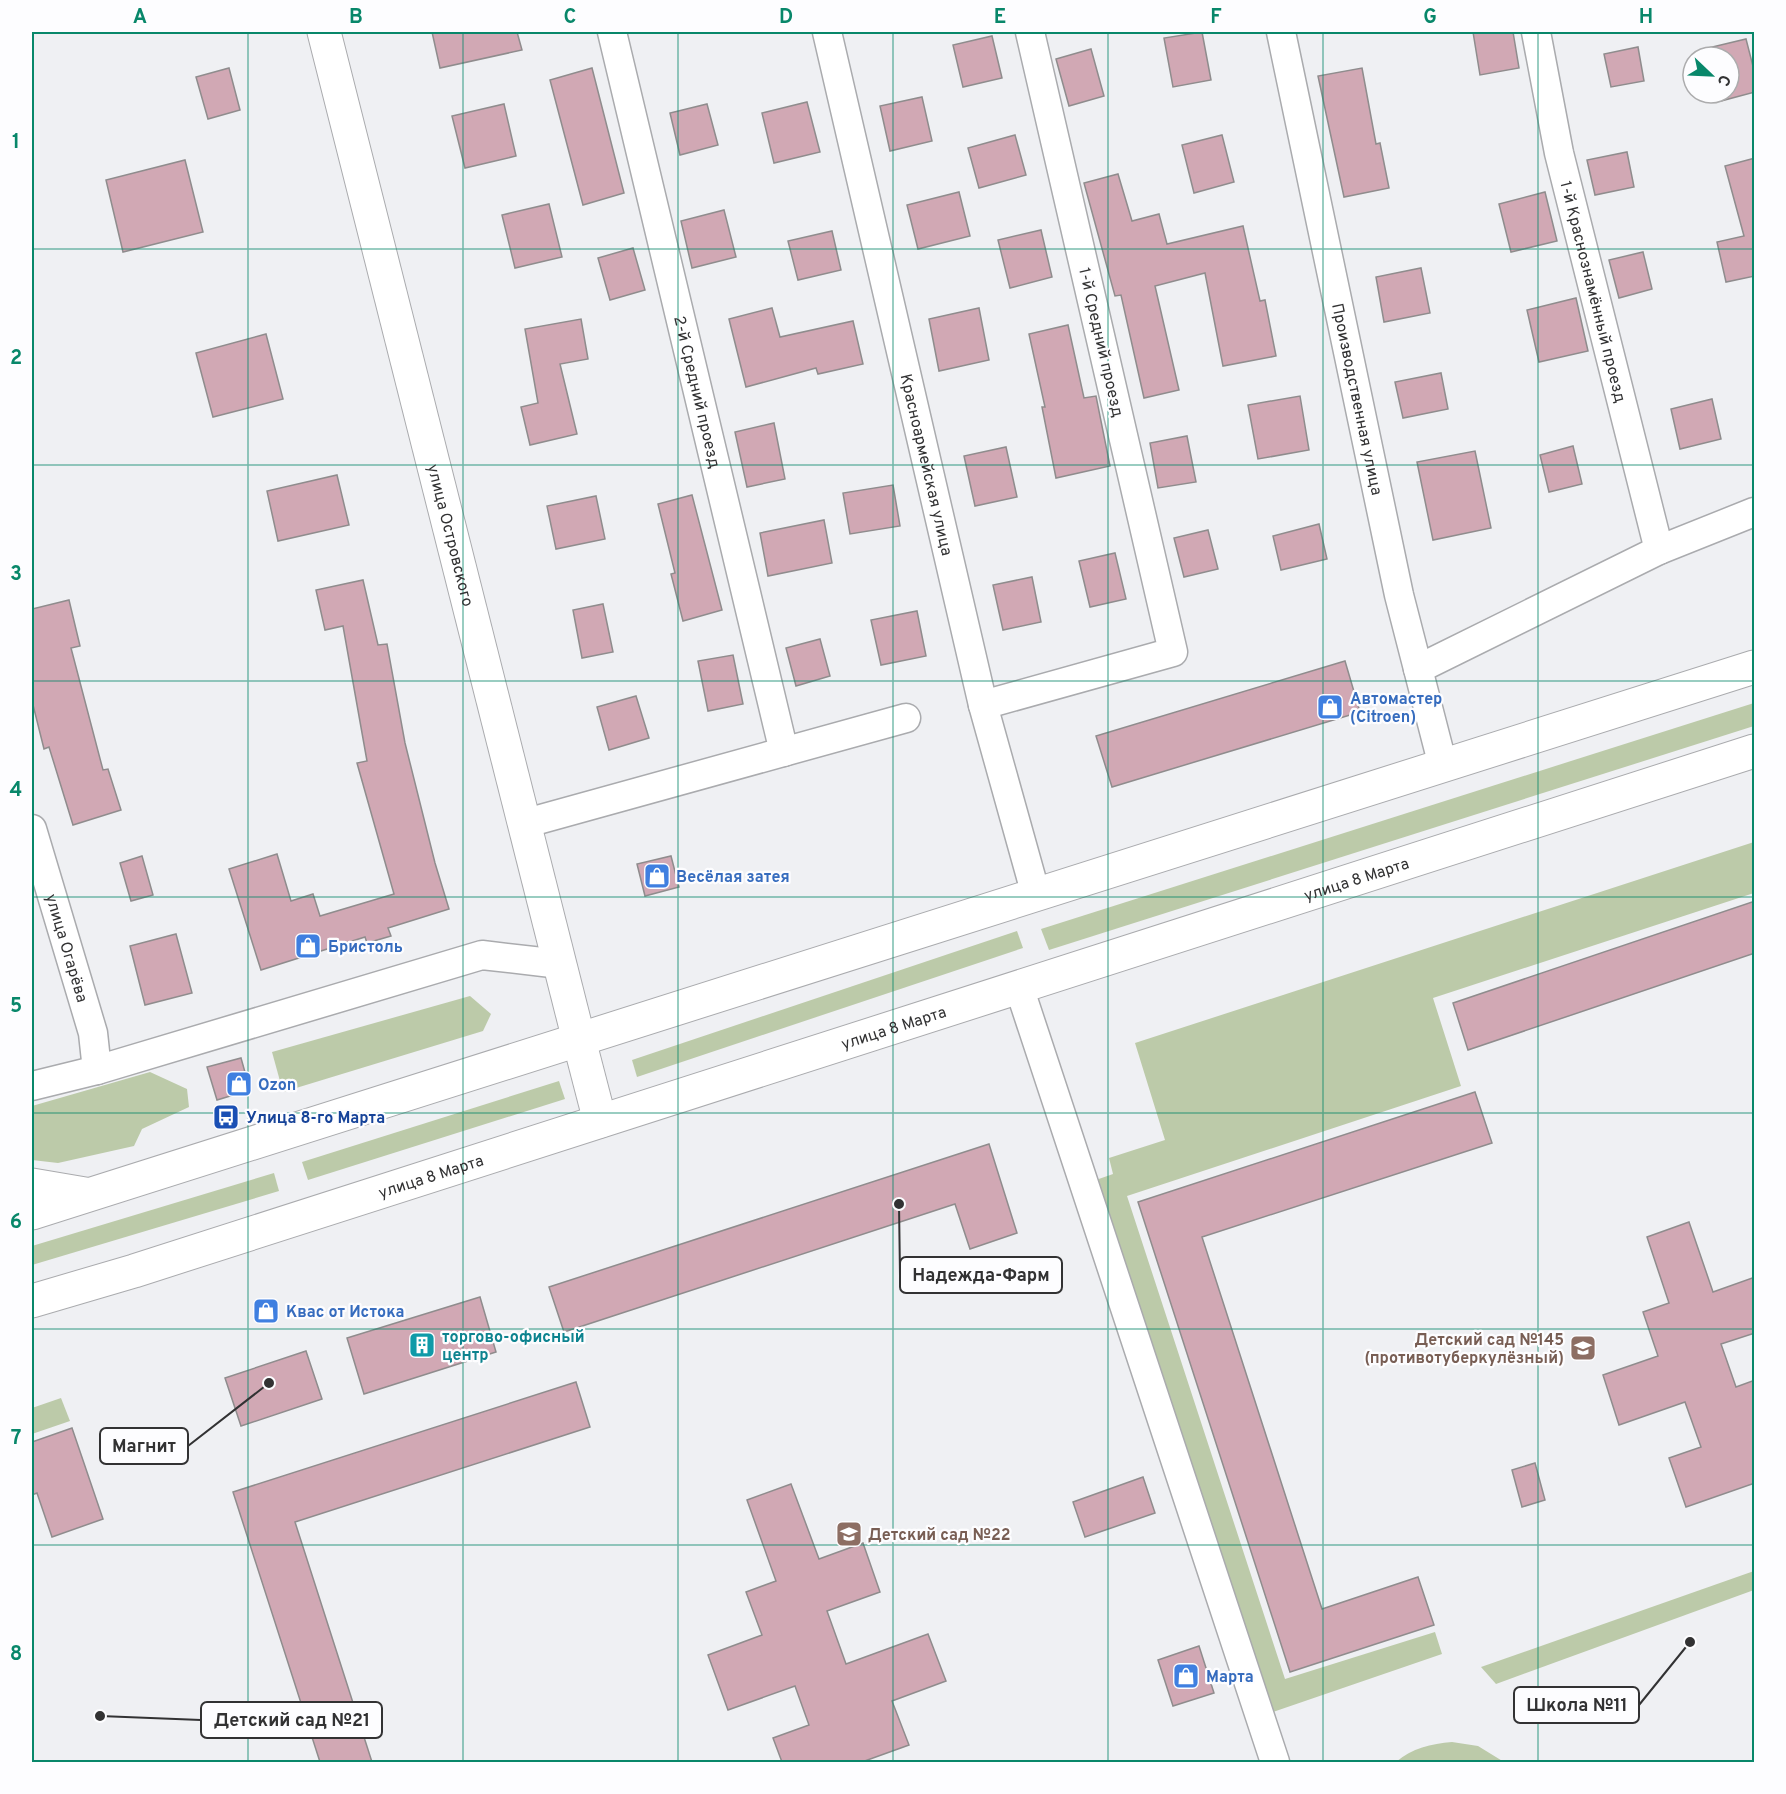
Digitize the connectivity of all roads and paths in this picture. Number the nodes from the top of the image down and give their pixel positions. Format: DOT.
graph roads {
  1 [pos="324,32"];
  2 [pos="612,32"];
  3 [pos="827,32"];
  4 [pos="1030,32"];
  5 [pos="1281,32"];
  6 [pos="1536,32"];
  7 [pos="1755,513"];
  8 [pos="1659,550"];
  9 [pos="1755,667"];
  10 [pos="1418,669"];
  11 [pos="983,705"];
  12 [pos="906,718"];
  13 [pos="1755,751"];
  14 [pos="784,752"];
  15 [pos="1443,766"];
  16 [pos="523,824"];
  17 [pos="32,829"];
  18 [pos="1036,895"];
  19 [pos="560,964"];
  20 [pos="1019,987"];
  21 [pos="579,1040"];
  22 [pos="97,1070"];
  23 [pos="32,1086"];
  24 [pos="600,1121"];
  25 [pos="32,1185"];
  26 [pos="90,1195"];
  27 [pos="32,1213"];
  28 [pos="32,1301"];
  29 [pos="1275,1762"];
  1 -- 16 [label="main road, улица Островского"];
  2 -- 14 [label="street, 2-й Средний проезд"];
  3 -- 11 [label="street, Красноармейская улица"];
  4 -- 11 [label="street, 1-й Средний проезд"];
  5 -- 10 [label="street, Производственная улица"];
  6 -- 8 [label="street, 1-й Краснознамённый проезд"];
  7 -- 8 [label="street"];
  8 -- 10 [label="street"];
  9 -- 15 [label="main road"];
  10 -- 15 [label="street, Производственная улица"];
  11 -- 18 [label="street, Красноармейская улица"];
  12 -- 14 [label="street"];
  13 -- 20 [label="main road, улица 8 Марта"];
  14 -- 16 [label="street"];
  15 -- 18 [label="main road"];
  16 -- 19 [label="main road, улица Островского"];
  17 -- 22 [label="street, улица Огарёва"];
  18 -- 21 [label="main road"];
  19 -- 21 [label="main road, улица Островского"];
  19 -- 22 [label="street"];
  20 -- 24 [label="main road, улица 8 Марта"];
  20 -- 29 [label="street"];
  21 -- 24 [label="main road, улица Островского"];
  21 -- 26 [label="main road"];
  22 -- 23 [label="street"];
  24 -- 28 [label="main road, улица 8 Марта"];
  25 -- 26 [label="main road"];
  26 -- 27 [label="main road"];
}
